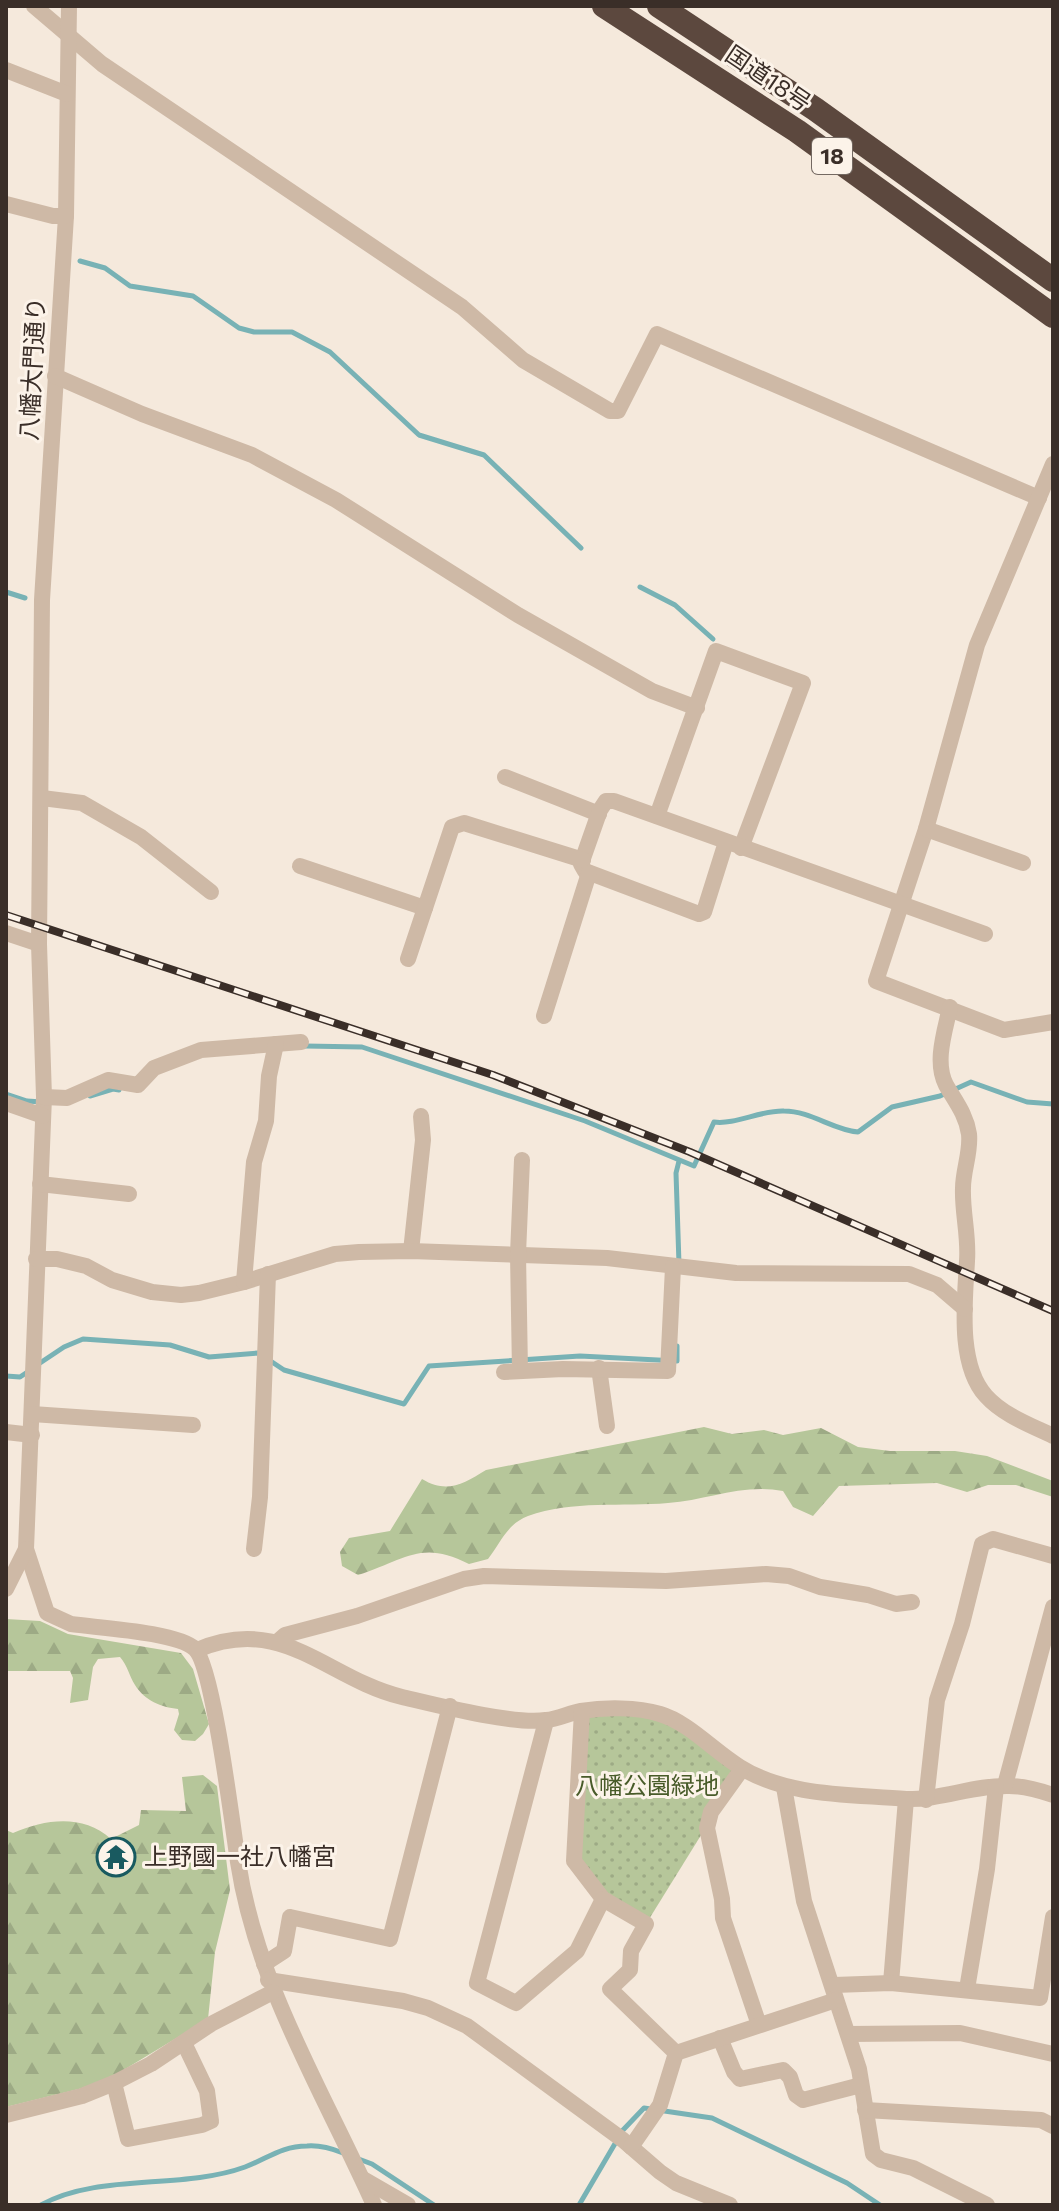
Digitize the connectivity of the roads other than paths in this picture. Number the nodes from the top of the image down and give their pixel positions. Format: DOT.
graph roads {
  1 [pos="34,6"];
  2 [pos="69,6"];
  3 [pos="604,6"];
  4 [pos="659,6"];
  5 [pos="70,35"];
  6 [pos="6,70"];
  7 [pos="67,94"];
  8 [pos="6,204"];
  9 [pos="66,216"];
  10 [pos="1053,280"];
  11 [pos="1053,316"];
  12 [pos="55,376"];
  13 [pos="1053,464"];
  14 [pos="1039,498"];
  15 [pos="697,708"];
  16 [pos="505,777"];
  17 [pos="42,798"];
  18 [pos="599,814"];
  19 [pos="657,816"];
  20 [pos="926,829"];
  21 [pos="734,845"];
  22 [pos="1023,863"];
  23 [pos="300,866"];
  24 [pos="586,866"];
  25 [pos="211,892"];
  26 [pos="901,906"];
  27 [pos="425,908"];
  28 [pos="6,933"];
  29 [pos="985,934"];
  30 [pos="39,944"];
  31 [pos="408,959"];
  32 [pos="950,1007"];
  33 [pos="544,1016"];
  34 [pos="1053,1022"];
  35 [pos="301,1042"];
  36 [pos="276,1044"];
  37 [pos="44,1097"];
  38 [pos="6,1103"];
  39 [pos="43,1116"];
  40 [pos="421,1116"];
  41 [pos="522,1160"];
  42 [pos="40,1184"];
  43 [pos="129,1194"];
  44 [pos="411,1251"];
  45 [pos="518,1254"];
  46 [pos="36,1259"];
  47 [pos="673,1267"];
  48 [pos="268,1274"];
  49 [pos="244,1282"];
  50 [pos="965,1309"];
  51 [pos="599,1368"];
  52 [pos="32,1414"];
  53 [pos="193,1425"];
  54 [pos="607,1426"];
  55 [pos="6,1432"];
  56 [pos="32,1435"];
  57 [pos="1053,1436"];
  58 [pos="26,1549"];
  59 [pos="254,1549"];
  60 [pos="1053,1556"];
  61 [pos="6,1589"];
  62 [pos="912,1602"];
  63 [pos="1053,1607"];
  64 [pos="277,1642"];
  65 [pos="197,1650"];
  66 [pos="450,1706"];
  67 [pos="582,1711"];
  68 [pos="546,1721"];
  69 [pos="742,1769"];
  70 [pos="1001,1786"];
  71 [pos="784,1787"];
  72 [pos="1053,1795"];
  73 [pos="906,1799"];
  74 [pos="926,1800"];
  75 [pos="603,1899"];
  76 [pos="1053,1917"];
  77 [pos="1052,1936"];
  78 [pos="268,1979"];
  79 [pos="891,1983"];
  80 [pos="967,1989"];
  81 [pos="835,1992"];
  82 [pos="759,2025"];
  83 [pos="848,2034"];
  84 [pos="720,2038"];
  85 [pos="184,2043"];
  86 [pos="676,2053"];
  87 [pos="1053,2054"];
  88 [pos="114,2083"];
  89 [pos="861,2085"];
  90 [pos="865,2110"];
  91 [pos="6,2115"];
  92 [pos="1053,2126"];
  93 [pos="631,2147"];
  94 [pos="363,2179"];
  95 [pos="374,2205"];
  96 [pos="408,2205"];
  97 [pos="730,2205"];
  98 [pos="987,2205"];
  1 -- 5 [label="street"];
  2 -- 5 [label="street, 八幡大門通り"];
  3 -- 11 [label="highway, 国道18号 / 18"];
  4 -- 10 [label="highway, 国道18号 / 18"];
  5 -- 7 [label="street, 八幡大門通り"];
  5 -- 14 [label="street"];
  6 -- 7 [label="street"];
  7 -- 9 [label="street, 八幡大門通り"];
  8 -- 9 [label="street"];
  9 -- 12 [label="street, 八幡大門通り"];
  12 -- 15 [label="street"];
  12 -- 17 [label="street, 八幡大門通り"];
  13 -- 14 [label="street"];
  14 -- 20 [label="street"];
  15 -- 19 [label="street"];
  15 -- 21 [label="street"];
  16 -- 18 [label="street"];
  17 -- 25 [label="street"];
  17 -- 30 [label="street, 八幡大門通り"];
  18 -- 19 [label="street"];
  18 -- 24 [label="street"];
  19 -- 21 [label="street"];
  20 -- 22 [label="street"];
  20 -- 26 [label="street"];
  21 -- 24 [label="street"];
  21 -- 26 [label="street"];
  23 -- 27 [label="street"];
  24 -- 27 [label="street"];
  24 -- 33 [label="street"];
  26 -- 29 [label="street"];
  26 -- 32 [label="street"];
  27 -- 31 [label="street"];
  28 -- 30 [label="street"];
  30 -- 37 [label="street, 八幡大門通り"];
  32 -- 34 [label="street"];
  32 -- 50 [label="street"];
  35 -- 36 [label="street"];
  36 -- 37 [label="street"];
  36 -- 49 [label="street"];
  37 -- 39 [label="street, 八幡大門通り"];
  38 -- 39 [label="street"];
  39 -- 42 [label="street, 八幡大門通り"];
  40 -- 44 [label="street"];
  41 -- 45 [label="street"];
  42 -- 43 [label="street"];
  42 -- 46 [label="street, 八幡大門通り"];
  44 -- 45 [label="street"];
  44 -- 48 [label="street"];
  45 -- 47 [label="street"];
  45 -- 51 [label="street"];
  46 -- 49 [label="street"];
  46 -- 52 [label="street, 八幡大門通り"];
  47 -- 50 [label="street"];
  47 -- 51 [label="street"];
  48 -- 49 [label="street"];
  48 -- 59 [label="street"];
  50 -- 57 [label="street"];
  51 -- 54 [label="street"];
  52 -- 53 [label="street"];
  52 -- 56 [label="street, 八幡大門通り"];
  55 -- 56 [label="street"];
  56 -- 58 [label="street, 八幡大門通り"];
  58 -- 61 [label="street"];
  58 -- 65 [label="street"];
  60 -- 74 [label="street"];
  62 -- 64 [label="street"];
  63 -- 70 [label="street"];
  64 -- 65 [label="street"];
  64 -- 66 [label="street"];
  65 -- 78 [label="street"];
  66 -- 68 [label="street"];
  66 -- 78 [label="street"];
  67 -- 68 [label="street"];
  67 -- 69 [label="street"];
  67 -- 75 [label="street"];
  68 -- 75 [label="street"];
  69 -- 71 [label="street"];
  69 -- 82 [label="street"];
  70 -- 72 [label="street"];
  70 -- 74 [label="street"];
  70 -- 80 [label="street"];
  71 -- 73 [label="street"];
  71 -- 81 [label="street"];
  73 -- 74 [label="street"];
  73 -- 79 [label="street"];
  75 -- 86 [label="street"];
  76 -- 77 [label="street"];
  77 -- 80 [label="street"];
  78 -- 85 [label="street"];
  78 -- 93 [label="street"];
  78 -- 94 [label="street"];
  79 -- 80 [label="street"];
  79 -- 81 [label="street"];
  81 -- 82 [label="street"];
  81 -- 83 [label="street"];
  82 -- 84 [label="street"];
  83 -- 87 [label="street"];
  83 -- 89 [label="street"];
  84 -- 86 [label="street"];
  84 -- 89 [label="street"];
  85 -- 88 [label="street"];
  85 -- 88 [label="street"];
  86 -- 93 [label="street"];
  88 -- 91 [label="street"];
  89 -- 90 [label="street"];
  90 -- 92 [label="street"];
  90 -- 98 [label="street"];
  93 -- 97 [label="street"];
  94 -- 95 [label="street"];
  94 -- 96 [label="street"];
}
